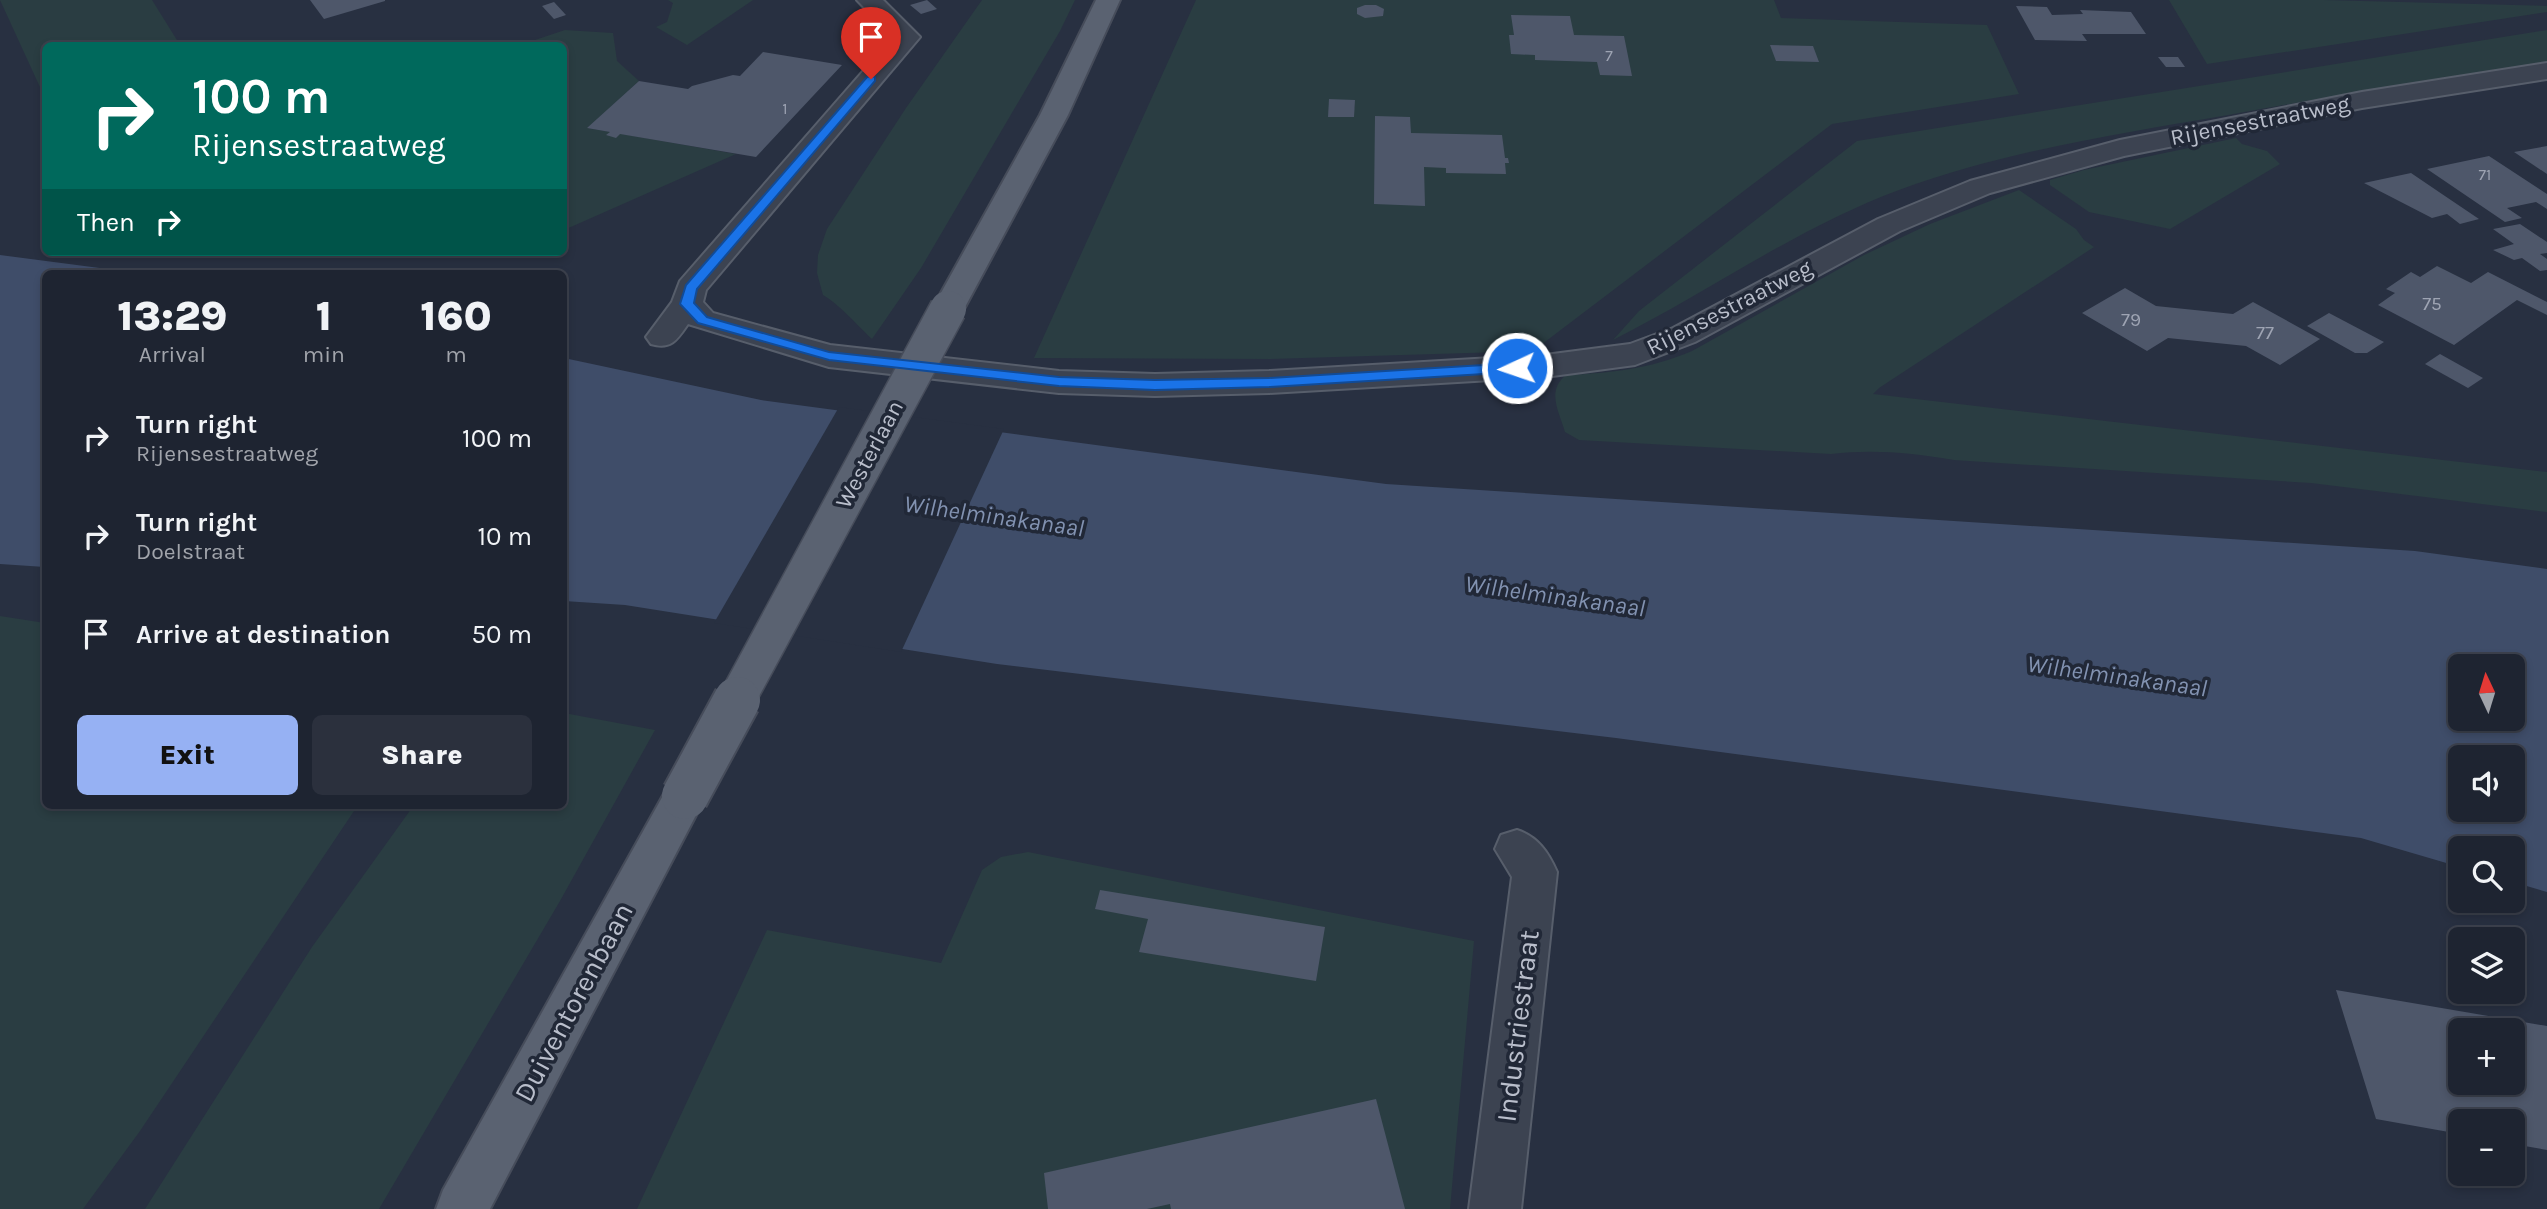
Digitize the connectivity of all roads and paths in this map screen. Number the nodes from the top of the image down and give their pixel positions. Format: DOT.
graph roads {
  1 [pos="869,0"];
  2 [pos="1108,0"];
  3 [pos="2547,71"];
  4 [pos="687,304"];
  5 [pos="662,337"];
  6 [pos="685,796"];
  7 [pos="1517,849"];
  8 [pos="462,1209"];
  9 [pos="1495,1209"];
  1 -- 4 [label="street"];
  2 -- 6 [label="main road, Westerlaan, bridge"];
  3 -- 4 [label="street, Rijensestraatweg"];
  4 -- 5 [label="street"];
  6 -- 8 [label="main road, Duiventorenbaan"];
  7 -- 9 [label="street, Industriestraat"];
}
